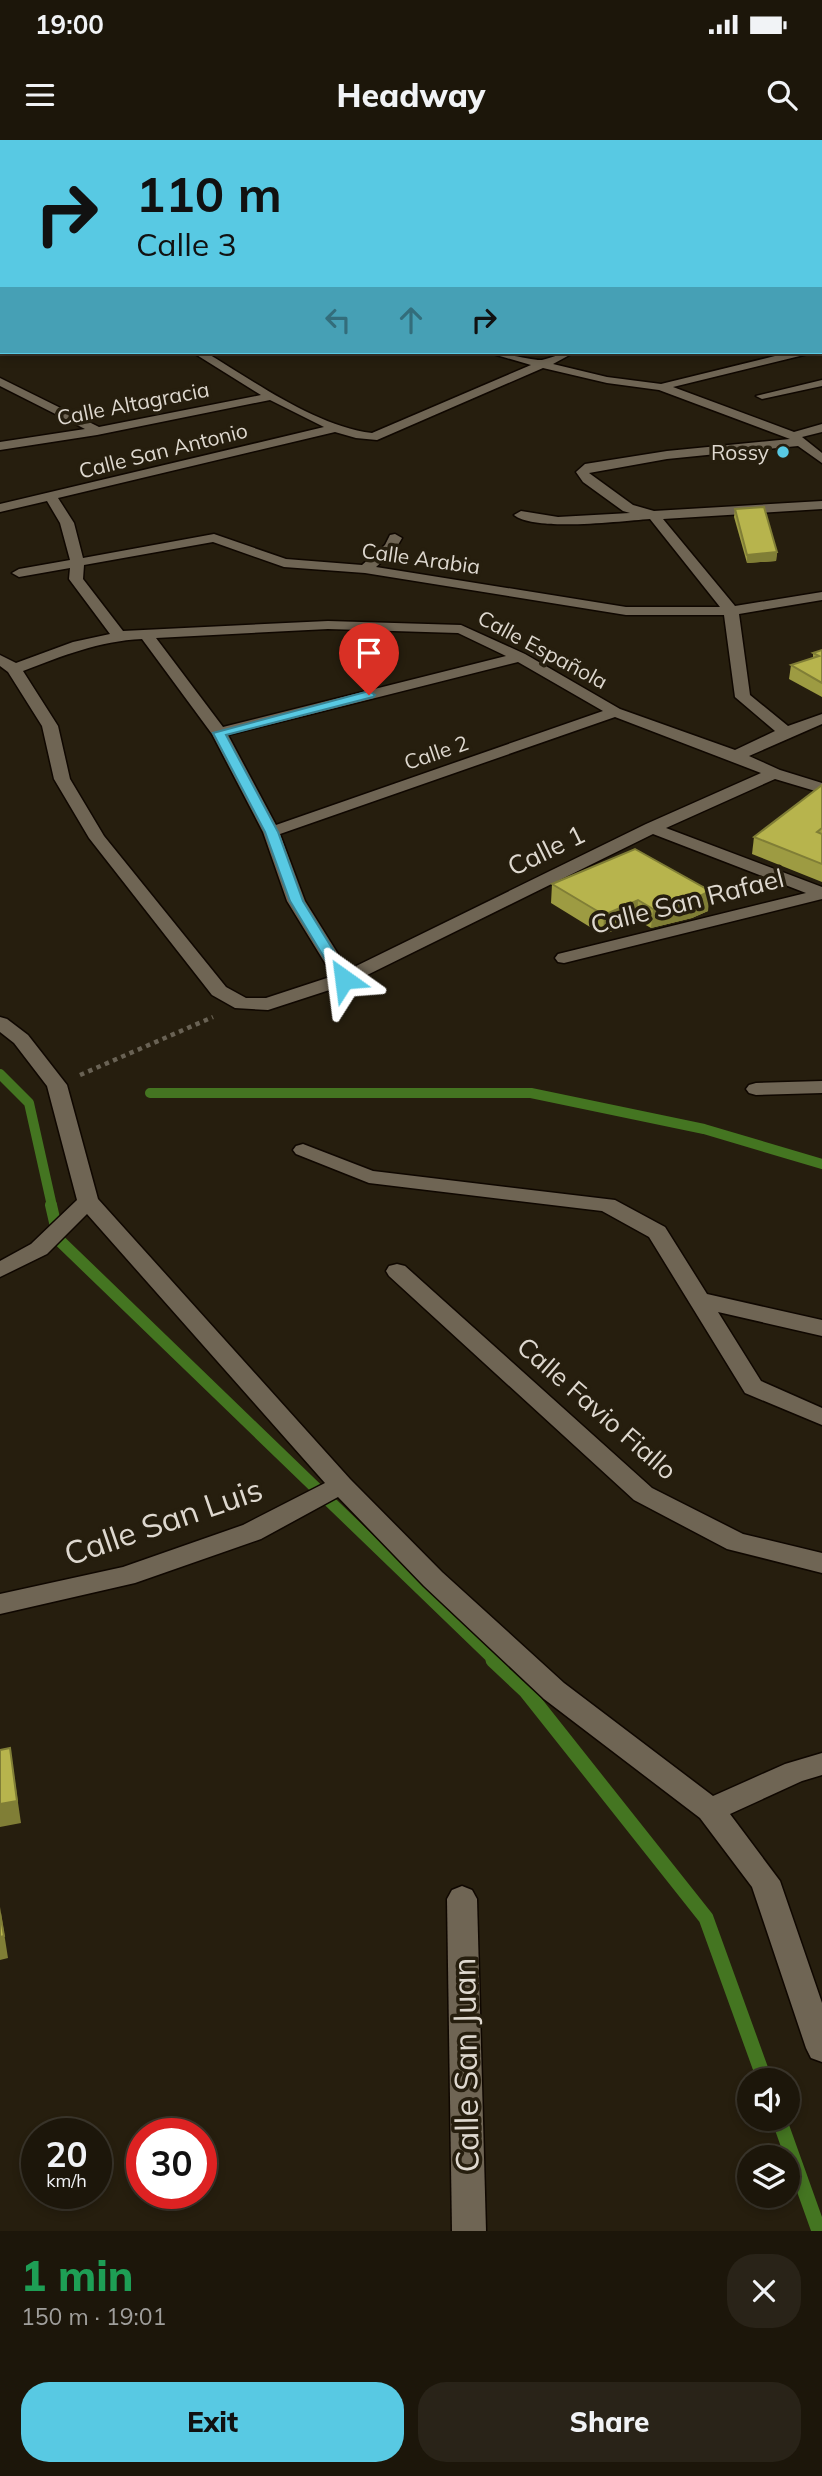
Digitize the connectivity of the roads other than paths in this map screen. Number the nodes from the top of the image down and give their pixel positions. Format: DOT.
graph roads {
  1 [pos="201,354"];
  2 [pos="500,354"];
  3 [pos="565,354"];
  4 [pos="796,354"];
  5 [pos="543,363"];
  6 [pos="0,381"];
  7 [pos="822,383"];
  8 [pos="661,387"];
  9 [pos="272,396"];
  10 [pos="762,396"];
  11 [pos="335,428"];
  12 [pos="822,428"];
  13 [pos="97,431"];
  14 [pos="797,439"];
  15 [pos="0,446"];
  16 [pos="822,459"];
  17 [pos="51,497"];
  18 [pos="822,505"];
  19 [pos="0,508"];
  20 [pos="653,515"];
  21 [pos="521,516"];
  22 [pos="395,538"];
  23 [pos="77,562"];
  24 [pos="365,569"];
  25 [pos="19,573"];
  26 [pos="822,596"];
  27 [pos="731,611"];
  28 [pos="146,635"];
  29 [pos="120,636"];
  30 [pos="520,657"];
  31 [pos="7,664"];
  32 [pos="615,712"];
  33 [pos="822,719"];
  34 [pos="786,732"];
  35 [pos="219,733"];
  36 [pos="736,756"];
  37 [pos="774,773"];
  38 [pos="822,788"];
  39 [pos="652,828"];
  40 [pos="271,832"];
  41 [pos="822,894"];
  42 [pos="564,958"];
  43 [pos="344,979"];
  44 [pos="0,1023"];
  45 [pos="822,1087"];
  46 [pos="756,1089"];
  47 [pos="303,1150"];
  48 [pos="88,1201"];
  49 [pos="0,1270"];
  50 [pos="397,1271"];
  51 [pos="699,1300"];
  52 [pos="822,1328"];
  53 [pos="822,1417"];
  54 [pos="341,1485"];
  55 [pos="822,1563"];
  56 [pos="0,1604"];
  57 [pos="822,1764"];
  58 [pos="710,1810"];
  59 [pos="462,1899"];
  60 [pos="822,2048"];
  61 [pos="469,2231"];
  1 -- 9 [label="street"];
  2 -- 5 [label="street"];
  3 -- 5 [label="street"];
  4 -- 8 [label="street"];
  5 -- 8 [label="street"];
  5 -- 11 [label="street"];
  6 -- 13 [label="street"];
  7 -- 10 [label="street"];
  8 -- 14 [label="street"];
  9 -- 11 [label="street"];
  9 -- 13 [label="street, Calle Altagracia"];
  11 -- 17 [label="street, Calle San Antonio"];
  12 -- 14 [label="street"];
  13 -- 15 [label="street, Calle Altagracia"];
  14 -- 16 [label="street"];
  14 -- 20 [label="street"];
  17 -- 19 [label="street, Calle San Antonio"];
  17 -- 23 [label="street"];
  18 -- 20 [label="street"];
  20 -- 21 [label="street"];
  20 -- 27 [label="street"];
  22 -- 24 [label="street"];
  23 -- 24 [label="street, Calle Arabia"];
  23 -- 25 [label="street, Calle Arabia"];
  23 -- 29 [label="street"];
  24 -- 27 [label="street, Calle Arabia"];
  26 -- 27 [label="street, Calle Arabia"];
  27 -- 34 [label="street"];
  28 -- 29 [label="street, Calle Española"];
  28 -- 30 [label="street, Calle Española"];
  28 -- 35 [label="street"];
  29 -- 31 [label="street, Calle Española"];
  30 -- 32 [label="street, Calle Española"];
  30 -- 35 [label="street"];
  31 -- 43 [label="street, Calle 1"];
  32 -- 36 [label="street, Calle Española"];
  32 -- 40 [label="street, Calle 2"];
  33 -- 34 [label="street"];
  34 -- 36 [label="street"];
  35 -- 40 [label="street"];
  36 -- 37 [label="street, Calle Española"];
  37 -- 38 [label="street, Calle Española"];
  37 -- 39 [label="street, Calle 1"];
  39 -- 41 [label="street"];
  39 -- 43 [label="street, Calle 1"];
  40 -- 43 [label="street"];
  41 -- 42 [label="street, Calle San Rafael"];
  44 -- 48 [label="street"];
  45 -- 46 [label="street"];
  47 -- 51 [label="street"];
  48 -- 49 [label="street"];
  48 -- 54 [label="street"];
  50 -- 55 [label="street, Calle Favio Fiallo"];
  51 -- 52 [label="street"];
  51 -- 53 [label="street"];
  54 -- 56 [label="street, Calle San Luis"];
  54 -- 58 [label="street"];
  57 -- 58 [label="street"];
  58 -- 60 [label="street"];
  59 -- 61 [label="street, Calle San Juan"];
}
